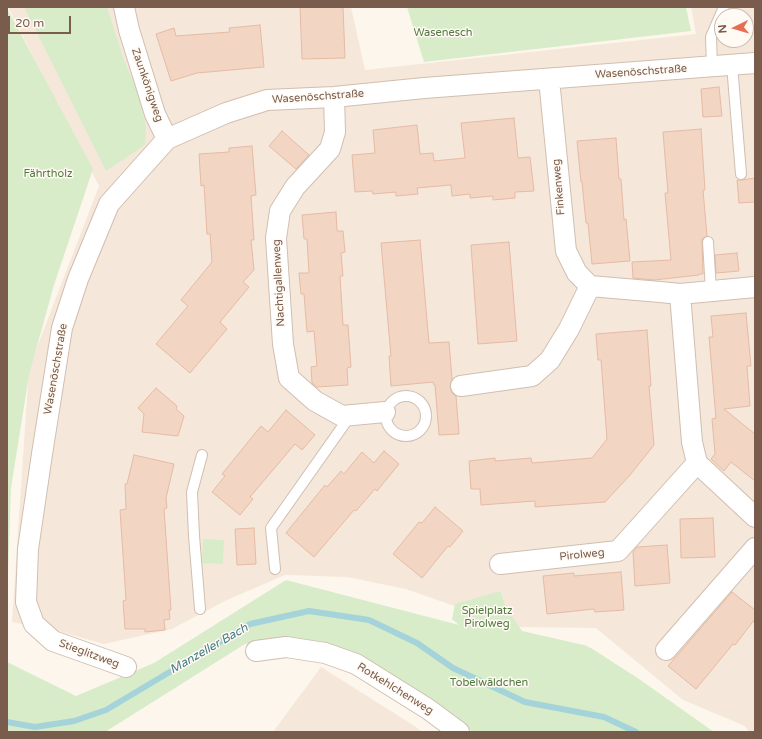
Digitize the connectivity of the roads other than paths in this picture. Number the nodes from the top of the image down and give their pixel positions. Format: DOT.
graph roads {
  1 [pos="124,7"];
  2 [pos="724,7"];
  3 [pos="755,63"];
  4 [pos="732,65"];
  5 [pos="712,67"];
  6 [pos="549,79"];
  7 [pos="334,97"];
  8 [pos="167,139"];
  9 [pos="741,174"];
  10 [pos="708,242"];
  11 [pos="590,286"];
  12 [pos="755,287"];
  13 [pos="711,291"];
  14 [pos="680,294"];
  15 [pos="461,386"];
  16 [pos="385,412"];
  17 [pos="350,416"];
  18 [pos="202,455"];
  19 [pos="697,463"];
  20 [pos="755,517"];
  21 [pos="755,548"];
  22 [pos="500,564"];
  23 [pos="275,568"];
  24 [pos="200,609"];
  25 [pos="34,624"];
  26 [pos="666,650"];
  27 [pos="256,651"];
  28 [pos="126,667"];
  29 [pos="459,732"];
  1 -- 8 [label="street, Zaunkönigweg"];
  2 -- 5 [label="lane"];
  3 -- 4 [label="street, Wasenöschstraße"];
  4 -- 5 [label="street, Wasenöschstraße"];
  4 -- 9 [label="lane"];
  5 -- 6 [label="street, Wasenöschstraße"];
  6 -- 7 [label="street, Wasenöschstraße"];
  6 -- 11 [label="street, Finkenweg"];
  7 -- 8 [label="street, Wasenöschstraße"];
  7 -- 17 [label="street, Nachtigallenweg"];
  8 -- 25 [label="street, Wasenöschstraße"];
  10 -- 13 [label="lane"];
  11 -- 14 [label="street"];
  11 -- 15 [label="street"];
  12 -- 13 [label="street"];
  13 -- 14 [label="street"];
  14 -- 19 [label="street"];
  16 -- 16 [label="lane"];
  16 -- 17 [label="street, Nachtigallenweg"];
  17 -- 23 [label="lane"];
  18 -- 24 [label="lane"];
  19 -- 20 [label="street"];
  19 -- 22 [label="street, Pirolweg"];
  21 -- 26 [label="street"];
  25 -- 28 [label="street, Stieglitzweg"];
  27 -- 29 [label="street, Rotkehlchenweg"];
}
